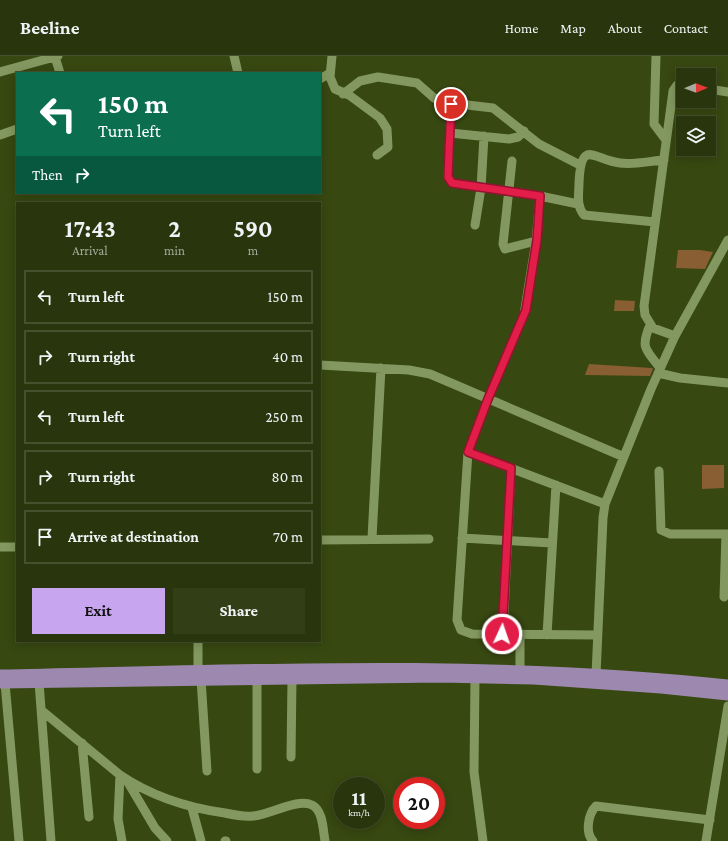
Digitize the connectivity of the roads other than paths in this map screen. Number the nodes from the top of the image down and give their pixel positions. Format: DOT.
graph roads {
  1 [pos="56,56"];
  2 [pos="234,56"];
  3 [pos="332,56"];
  4 [pos="656,56"];
  5 [pos="21,65"];
  6 [pos="0,72"];
  7 [pos="60,72"];
  8 [pos="238,72"];
  9 [pos="330,73"];
  10 [pos="321,78"];
  11 [pos="676,86"];
  12 [pos="716,90"];
  13 [pos="728,92"];
  14 [pos="343,94"];
  15 [pos="450,103"];
  16 [pos="16,129"];
  17 [pos="524,131"];
  18 [pos="450,133"];
  19 [pos="0,135"];
  20 [pos="484,136"];
  21 [pos="666,140"];
  22 [pos="377,155"];
  23 [pos="664,160"];
  24 [pos="512,161"];
  25 [pos="580,165"];
  26 [pos="481,188"];
  27 [pos="509,192"];
  28 [pos="540,196"];
  29 [pos="578,204"];
  30 [pos="655,222"];
  31 [pos="475,225"];
  32 [pos="536,241"];
  33 [pos="727,245"];
  34 [pos="650,325"];
  35 [pos="675,336"];
  36 [pos="321,365"];
  37 [pos="381,368"];
  38 [pos="659,371"];
  39 [pos="728,383"];
  40 [pos="488,399"];
  41 [pos="468,452"];
  42 [pos="624,457"];
  43 [pos="511,468"];
  44 [pos="658,471"];
  45 [pos="556,485"];
  46 [pos="605,504"];
  47 [pos="727,534"];
  48 [pos="372,538"];
  49 [pos="462,538"];
  50 [pos="429,539"];
  51 [pos="321,540"];
  52 [pos="507,541"];
  53 [pos="552,543"];
  54 [pos="0,547"];
  55 [pos="16,547"];
  56 [pos="724,597"];
  57 [pos="502,634"];
  58 [pos="520,634"];
  59 [pos="547,635"];
  60 [pos="597,636"];
  61 [pos="198,642"];
  62 [pos="520,670"];
  63 [pos="596,675"];
  64 [pos="199,676"];
  65 [pos="292,678"];
  66 [pos="475,678"];
  67 [pos="257,679"];
  68 [pos="2,680"];
  69 [pos="39,682"];
  70 [pos="728,685"];
  71 [pos="728,695"];
  72 [pos="728,706"];
  73 [pos="41,710"];
  74 [pos="82,743"];
  75 [pos="291,757"];
  76 [pos="257,769"];
  77 [pos="207,771"];
  78 [pos="123,777"];
  79 [pos="192,808"];
  80 [pos="89,818"];
  81 [pos="710,820"];
  82 [pos="18,841"];
  83 [pos="45,841"];
  84 [pos="51,841"];
  85 [pos="122,841"];
  86 [pos="167,841"];
  87 [pos="201,841"];
  88 [pos="325,841"];
  89 [pos="483,841"];
  90 [pos="593,841"];
  91 [pos="706,841"];
  1 -- 5 [label="street"];
  1 -- 7 [label="street"];
  2 -- 8 [label="street"];
  3 -- 9 [label="street"];
  4 -- 21 [label="street"];
  5 -- 6 [label="street"];
  9 -- 10 [label="street"];
  9 -- 14 [label="street"];
  11 -- 21 [label="street"];
  12 -- 13 [label="street"];
  14 -- 15 [label="street"];
  14 -- 22 [label="street"];
  15 -- 17 [label="street"];
  15 -- 18 [label="street"];
  16 -- 19 [label="street"];
  17 -- 20 [label="street"];
  17 -- 25 [label="street"];
  18 -- 20 [label="street"];
  18 -- 26 [label="street"];
  20 -- 26 [label="street"];
  21 -- 23 [label="street"];
  23 -- 25 [label="street"];
  23 -- 30 [label="street"];
  24 -- 27 [label="street"];
  25 -- 29 [label="street"];
  26 -- 27 [label="street"];
  26 -- 31 [label="street"];
  27 -- 28 [label="street"];
  27 -- 32 [label="street"];
  28 -- 29 [label="street"];
  28 -- 32 [label="street"];
  29 -- 30 [label="street"];
  30 -- 34 [label="street"];
  32 -- 40 [label="street"];
  33 -- 35 [label="street"];
  34 -- 35 [label="street"];
  34 -- 38 [label="street"];
  35 -- 38 [label="street"];
  36 -- 37 [label="street"];
  37 -- 40 [label="street"];
  37 -- 48 [label="street"];
  38 -- 39 [label="street"];
  38 -- 42 [label="street"];
  40 -- 41 [label="street"];
  40 -- 42 [label="street"];
  41 -- 43 [label="street"];
  41 -- 49 [label="street"];
  42 -- 46 [label="street"];
  43 -- 45 [label="street"];
  43 -- 52 [label="street"];
  44 -- 47 [label="street"];
  45 -- 46 [label="street"];
  45 -- 53 [label="street"];
  46 -- 60 [label="street"];
  47 -- 56 [label="street"];
  48 -- 50 [label="street"];
  48 -- 51 [label="street"];
  49 -- 52 [label="street"];
  49 -- 57 [label="street"];
  52 -- 53 [label="street"];
  52 -- 57 [label="street"];
  53 -- 59 [label="street"];
  54 -- 55 [label="street"];
  57 -- 58 [label="street"];
  58 -- 59 [label="street"];
  58 -- 62 [label="street"];
  59 -- 60 [label="street"];
  60 -- 63 [label="street"];
  61 -- 64 [label="street"];
  62 -- 63 [label="main road"];
  62 -- 64 [label="main road"];
  63 -- 70 [label="main road"];
  64 -- 67 [label="main road"];
  64 -- 68 [label="main road"];
  64 -- 69 [label="main road"];
  64 -- 77 [label="street"];
  65 -- 66 [label="main road"];
  65 -- 67 [label="main road"];
  65 -- 75 [label="street"];
  66 -- 71 [label="main road"];
  66 -- 89 [label="street"];
  67 -- 76 [label="street"];
  68 -- 69 [label="main road"];
  68 -- 82 [label="street"];
  69 -- 73 [label="street"];
  72 -- 81 [label="street"];
  73 -- 74 [label="street"];
  73 -- 84 [label="street"];
  74 -- 78 [label="street"];
  74 -- 80 [label="street"];
  78 -- 79 [label="street"];
  78 -- 85 [label="street"];
  78 -- 86 [label="street"];
  79 -- 87 [label="street"];
  79 -- 88 [label="street"];
  81 -- 90 [label="street"];
  81 -- 91 [label="street"];
  83 -- 84 [label="street"];
}
